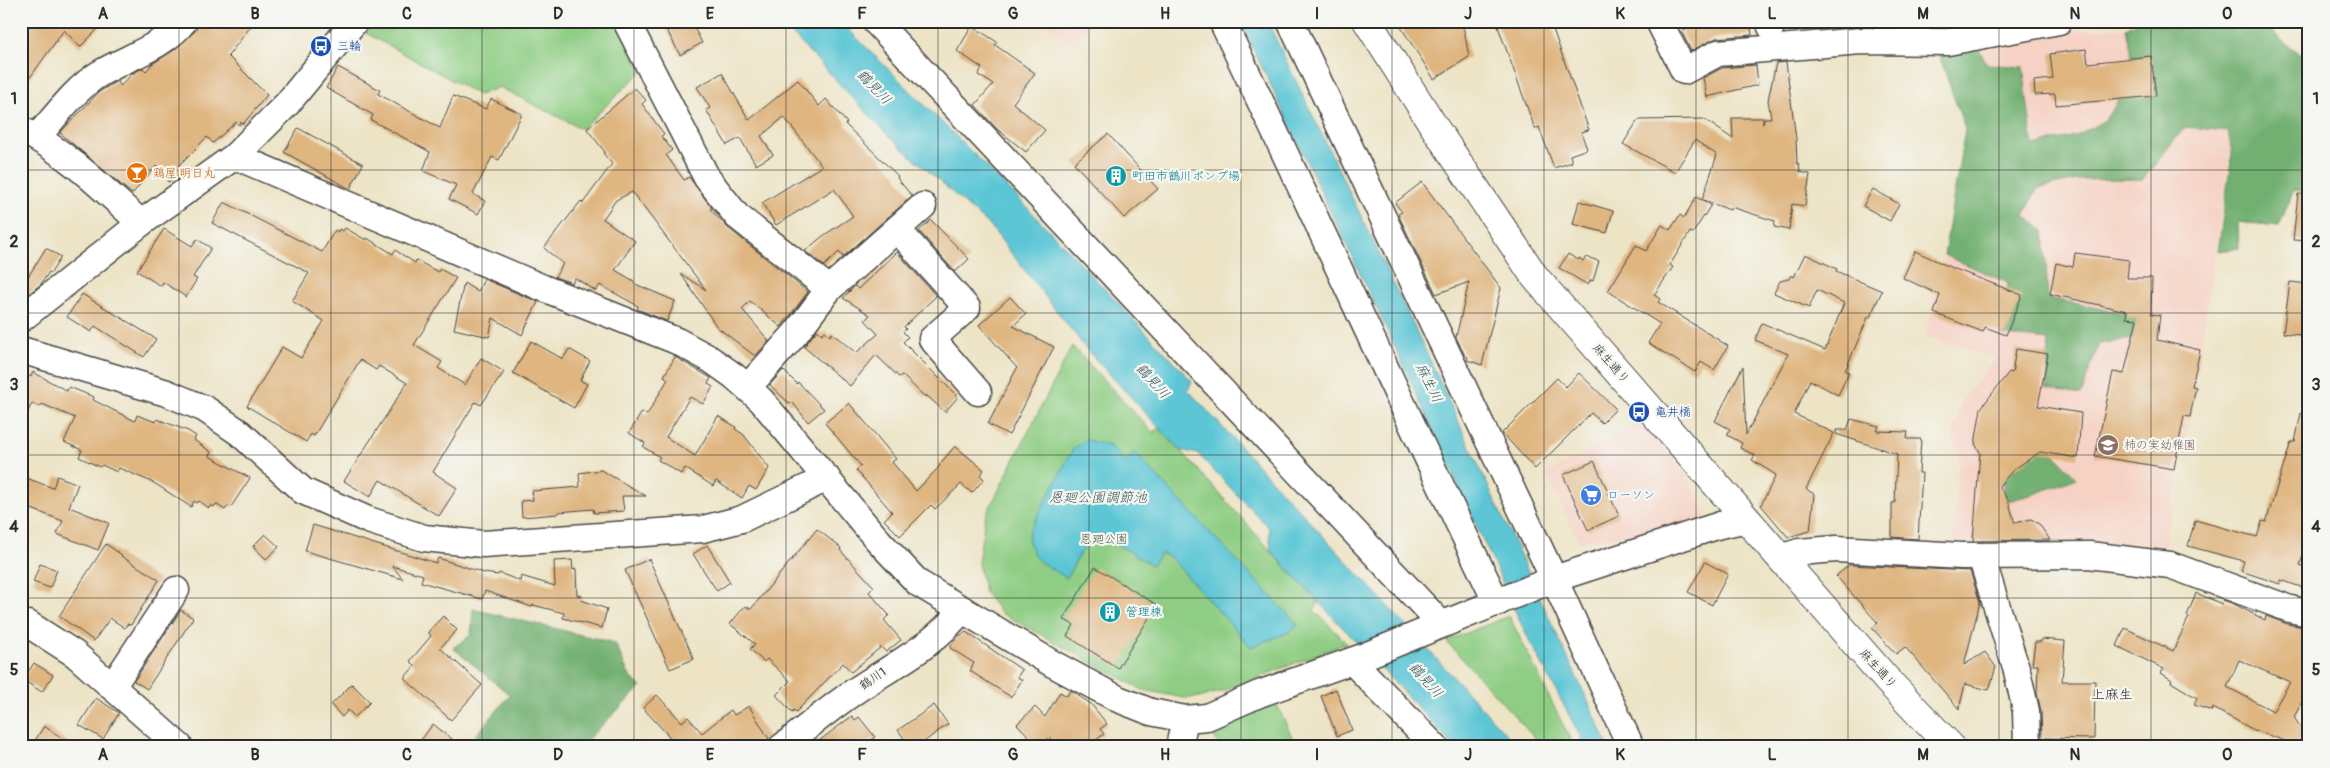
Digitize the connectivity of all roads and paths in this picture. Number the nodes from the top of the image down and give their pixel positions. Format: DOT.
graph roads {
  1 [pos="184,21"];
  2 [pos="354,21"];
  3 [pos="626,21"];
  4 [pos="875,21"];
  5 [pos="1222,21"];
  6 [pos="1290,21"];
  7 [pos="1367,21"];
  8 [pos="1659,21"];
  9 [pos="2059,21"];
  10 [pos="2000,27"];
  11 [pos="1863,31"];
  12 [pos="29,133"];
  13 [pos="235,156"];
  14 [pos="923,206"];
  15 [pos="141,223"];
  16 [pos="897,229"];
  17 [pos="829,289"];
  18 [pos="21,319"];
  19 [pos="21,350"];
  20 [pos="748,387"];
  21 [pos="978,392"];
  22 [pos="827,478"];
  23 [pos="1747,519"];
  24 [pos="1981,556"];
  25 [pos="1780,558"];
  26 [pos="1550,581"];
  27 [pos="176,590"];
  28 [pos="1500,601"];
  29 [pos="962,609"];
  30 [pos="2309,613"];
  31 [pos="27,620"];
  32 [pos="1438,625"];
  33 [pos="1356,659"];
  34 [pos="112,687"];
  35 [pos="1185,719"];
  36 [pos="180,747"];
  37 [pos="782,747"];
  38 [pos="1179,747"];
  39 [pos="1435,747"];
  40 [pos="1631,747"];
  41 [pos="1951,747"];
  42 [pos="2027,747"];
  1 -- 12 [label="street"];
  2 -- 13 [label="street"];
  3 -- 17 [label="street"];
  4 -- 32 [label="street"];
  5 -- 28 [label="street"];
  6 -- 26 [label="street"];
  7 -- 23 [label="main road, 麻生通り"];
  8 -- 11 [label="street"];
  9 -- 10 [label="street"];
  10 -- 11 [label="street"];
  12 -- 15 [label="street"];
  13 -- 15 [label="street"];
  13 -- 20 [label="street"];
  14 -- 16 [label="street"];
  15 -- 18 [label="street"];
  16 -- 17 [label="street"];
  16 -- 21 [label="street"];
  17 -- 20 [label="street"];
  19 -- 22 [label="street"];
  20 -- 22 [label="street"];
  22 -- 29 [label="street"];
  23 -- 25 [label="main road, 麻生通り"];
  23 -- 26 [label="street"];
  24 -- 25 [label="street"];
  24 -- 30 [label="street"];
  24 -- 42 [label="street"];
  25 -- 41 [label="main road, 麻生通り"];
  26 -- 28 [label="street"];
  26 -- 40 [label="street"];
  27 -- 34 [label="street"];
  28 -- 32 [label="street"];
  29 -- 35 [label="street"];
  29 -- 37 [label="street, 鶴川1"];
  31 -- 34 [label="street"];
  32 -- 33 [label="street"];
  33 -- 35 [label="street"];
  33 -- 39 [label="street"];
  34 -- 36 [label="street"];
  35 -- 38 [label="street"];
}
